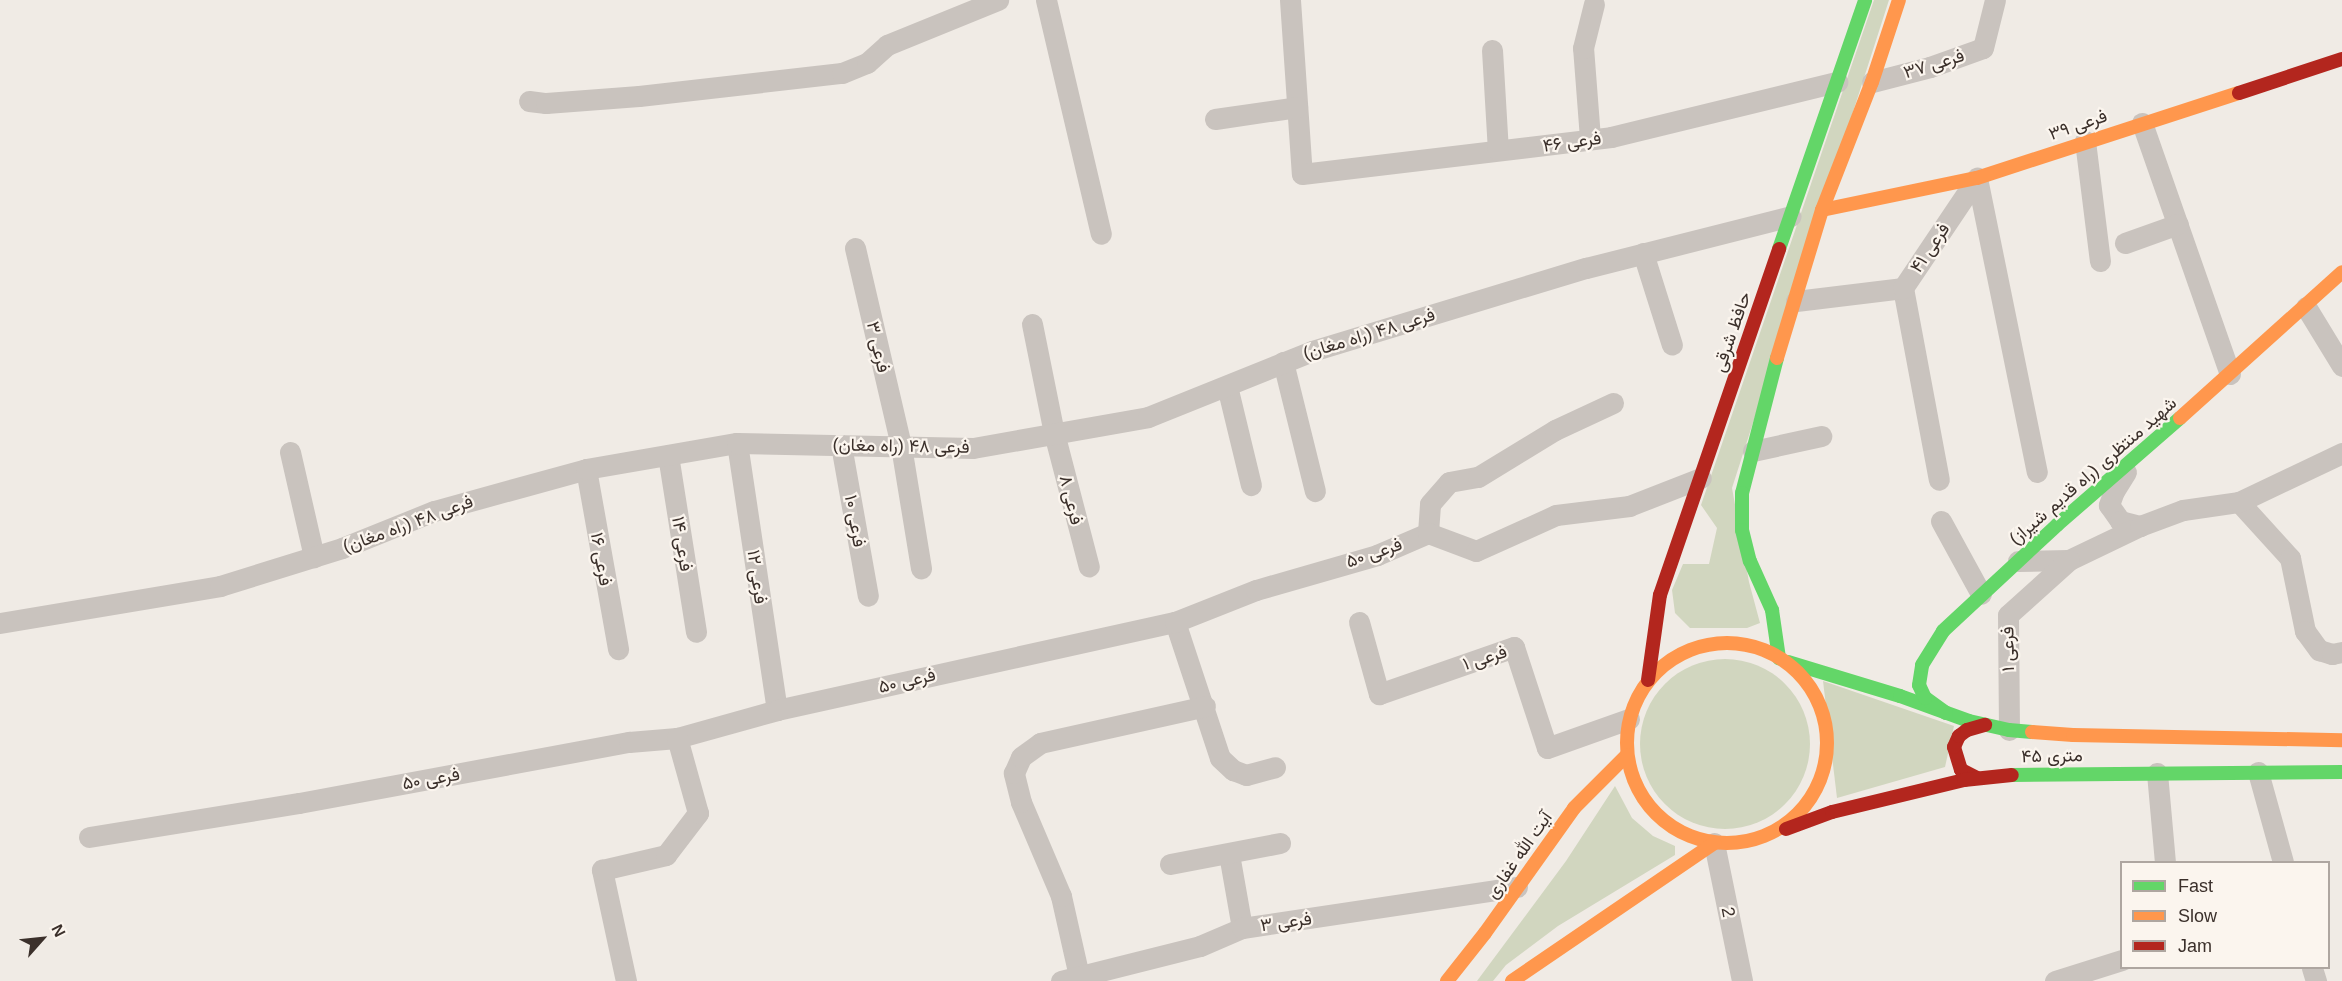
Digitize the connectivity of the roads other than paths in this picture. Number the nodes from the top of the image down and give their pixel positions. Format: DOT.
graph roads {
  1 [pos="998,0"];
  2 [pos="1046,0"];
  3 [pos="1290,0"];
  4 [pos="1865,0"];
  5 [pos="1899,0"];
  6 [pos="1995,0"];
  7 [pos="1594,4"];
  8 [pos="1492,50"];
  9 [pos="2342,59"];
  10 [pos="1872,81"];
  11 [pos="1837,82"];
  12 [pos="529,101"];
  13 [pos="1297,107"];
  14 [pos="1215,119"];
  15 [pos="2142,123"];
  16 [pos="1590,138"];
  17 [pos="2085,141"];
  18 [pos="1498,150"];
  19 [pos="1977,178"];
  20 [pos="1822,210"];
  21 [pos="1791,216"];
  22 [pos="2178,224"];
  23 [pos="1101,234"];
  24 [pos="2126,243"];
  25 [pos="855,248"];
  26 [pos="1643,253"];
  27 [pos="2100,261"];
  28 [pos="2342,272"];
  29 [pos="1903,288"];
  30 [pos="1796,301"];
  31 [pos="2306,307"];
  32 [pos="1032,324"];
  33 [pos="1672,345"];
  34 [pos="1283,362"];
  35 [pos="2342,366"];
  36 [pos="2230,374"];
  37 [pos="1227,386"];
  38 [pos="1613,403"];
  39 [pos="1054,434"];
  40 [pos="1821,436"];
  41 [pos="737,443"];
  42 [pos="841,445"];
  43 [pos="901,446"];
  44 [pos="1752,451"];
  45 [pos="290,452"];
  46 [pos="2342,453"];
  47 [pos="2138,454"];
  48 [pos="668,455"];
  49 [pos="586,470"];
  50 [pos="2037,472"];
  51 [pos="1701,478"];
  52 [pos="1940,480"];
  53 [pos="1251,485"];
  54 [pos="1315,490"];
  55 [pos="2239,502"];
  56 [pos="1941,521"];
  57 [pos="2140,526"];
  58 [pos="1428,533"];
  59 [pos="314,557"];
  60 [pos="2069,560"];
  61 [pos="2018,561"];
  62 [pos="1089,567"];
  63 [pos="921,568"];
  64 [pos="1981,594"];
  65 [pos="868,596"];
  66 [pos="1175,621"];
  67 [pos="1359,622"];
  68 [pos="0,623"];
  69 [pos="696,632"];
  70 [pos="618,649"];
  71 [pos="2342,652"];
  72 [pos="1782,660"];
  73 [pos="1648,680"];
  74 [pos="1204,705"];
  75 [pos="777,710"];
  76 [pos="1946,713"];
  77 [pos="1629,719"];
  78 [pos="1985,725"];
  79 [pos="2009,730"];
  80 [pos="677,738"];
  81 [pos="2342,740"];
  82 [pos="1627,755"];
  83 [pos="1275,767"];
  84 [pos="2258,772"];
  85 [pos="2342,772"];
  86 [pos="2157,773"];
  87 [pos="1977,778"];
  88 [pos="1770,834"];
  89 [pos="89,837"];
  90 [pos="1280,843"];
  91 [pos="1714,843"];
  92 [pos="1229,854"];
  93 [pos="2165,861"];
  94 [pos="2283,861"];
  95 [pos="1170,864"];
  96 [pos="1517,887"];
  97 [pos="1242,928"];
  98 [pos="2120,960"];
  99 [pos="1070,979"];
  100 [pos="2061,980"];
  101 [pos="626,981"];
  102 [pos="1447,981"];
  103 [pos="1512,981"];
  104 [pos="1742,981"];
  1 -- 12 [label="street"];
  2 -- 23 [label="street"];
  3 -- 13 [label="street"];
  4 -- 11 [label="main road, حافظ شرقی"];
  5 -- 10 [label="main road"];
  6 -- 10 [label="street, فرعی ۳۷"];
  7 -- 16 [label="street"];
  8 -- 18 [label="street"];
  9 -- 15 [label="main road, فرعی ۳۹"];
  10 -- 20 [label="main road"];
  11 -- 16 [label="street, فرعی ۴۶"];
  11 -- 21 [label="main road, حافظ شرقی"];
  13 -- 14 [label="street"];
  13 -- 18 [label="street, فرعی ۴۶"];
  15 -- 17 [label="main road, فرعی ۳۹"];
  15 -- 22 [label="street"];
  16 -- 18 [label="street, فرعی ۴۶"];
  17 -- 19 [label="main road, فرعی ۳۹"];
  17 -- 27 [label="street"];
  19 -- 20 [label="main road, فرعی ۳۹"];
  19 -- 29 [label="street, فرعی ۴۱"];
  19 -- 50 [label="street"];
  20 -- 30 [label="main road"];
  21 -- 26 [label="street, فرعی ۴۸ (راه مغان)"];
  21 -- 51 [label="main road, حافظ شرقی"];
  22 -- 24 [label="street"];
  22 -- 36 [label="street"];
  25 -- 43 [label="street, فرعی ۳"];
  26 -- 33 [label="street"];
  26 -- 34 [label="street, فرعی ۴۸ (راه مغان)"];
  28 -- 31 [label="main road, شهید منتظری (راه قدیم شیراز)"];
  29 -- 30 [label="street, فرعی ۴۱"];
  29 -- 52 [label="street"];
  30 -- 44 [label="main road"];
  31 -- 35 [label="street"];
  31 -- 36 [label="main road, شهید منتظری (راه قدیم شیراز)"];
  32 -- 39 [label="street"];
  34 -- 37 [label="street, فرعی ۴۸ (راه مغان)"];
  34 -- 54 [label="street"];
  36 -- 47 [label="main road, شهید منتظری (راه قدیم شیراز)"];
  37 -- 39 [label="street, فرعی ۴۸ (راه مغان)"];
  37 -- 53 [label="street"];
  38 -- 58 [label="street"];
  39 -- 43 [label="street, فرعی ۴۸ (راه مغان)"];
  39 -- 62 [label="street, فرعی ۸"];
  40 -- 44 [label="street"];
  41 -- 42 [label="street, فرعی ۴۸ (راه مغان)"];
  41 -- 48 [label="street, فرعی ۴۸ (راه مغان)"];
  41 -- 75 [label="street, فرعی ۱۲"];
  42 -- 43 [label="street, فرعی ۴۸ (راه مغان)"];
  42 -- 65 [label="street, فرعی ۱۰"];
  43 -- 63 [label="street, فرعی ۳"];
  44 -- 72 [label="main road"];
  45 -- 59 [label="street"];
  46 -- 55 [label="street"];
  47 -- 57 [label="street"];
  47 -- 61 [label="main road, شهید منتظری (راه قدیم شیراز)"];
  48 -- 49 [label="street, فرعی ۴۸ (راه مغان)"];
  48 -- 69 [label="street, فرعی ۱۴"];
  49 -- 59 [label="street, فرعی ۴۸ (راه مغان)"];
  49 -- 70 [label="street, فرعی ۱۶"];
  51 -- 58 [label="street"];
  51 -- 73 [label="main road, حافظ شرقی"];
  55 -- 57 [label="street"];
  55 -- 71 [label="street"];
  56 -- 64 [label="street"];
  57 -- 60 [label="street"];
  58 -- 66 [label="street, فرعی ۵۰"];
  59 -- 68 [label="street, فرعی ۴۸ (راه مغان)"];
  60 -- 61 [label="street"];
  60 -- 79 [label="street, فرعی ۱"];
  61 -- 64 [label="main road, شهید منتظری (راه قدیم شیراز)"];
  64 -- 76 [label="main road, شهید منتظری (راه قدیم شیراز)"];
  66 -- 74 [label="street"];
  66 -- 75 [label="street, فرعی ۵۰"];
  67 -- 77 [label="street, فرعی ۱"];
  72 -- 73 [label="main road"];
  72 -- 76 [label="main road, ۴۵ متری"];
  72 -- 88 [label="main road"];
  73 -- 77 [label="main road"];
  74 -- 83 [label="street"];
  74 -- 99 [label="street"];
  75 -- 80 [label="street, فرعی ۵۰"];
  76 -- 78 [label="main road, ۴۵ متری"];
  77 -- 82 [label="main road"];
  78 -- 79 [label="main road, ۴۵ متری"];
  78 -- 87 [label="main road"];
  79 -- 81 [label="main road, ۴۵ متری"];
  80 -- 89 [label="street, فرعی ۵۰"];
  80 -- 101 [label="street"];
  82 -- 91 [label="main road"];
  82 -- 96 [label="main road, آیت الله غفاری"];
  84 -- 85 [label="main road, ۴۵ متری"];
  84 -- 86 [label="main road, ۴۵ متری"];
  84 -- 94 [label="street"];
  86 -- 87 [label="main road, ۴۵ متری"];
  86 -- 93 [label="street"];
  87 -- 88 [label="main road, ۴۵ متری"];
  88 -- 91 [label="main road"];
  90 -- 92 [label="street"];
  91 -- 103 [label="main road"];
  91 -- 104 [label="street, 2"];
  92 -- 95 [label="street"];
  92 -- 97 [label="street"];
  96 -- 97 [label="street, فرعی ۳"];
  96 -- 102 [label="main road, آیت الله غفاری"];
  97 -- 99 [label="street, فرعی ۳"];
  98 -- 100 [label="street"];
}
